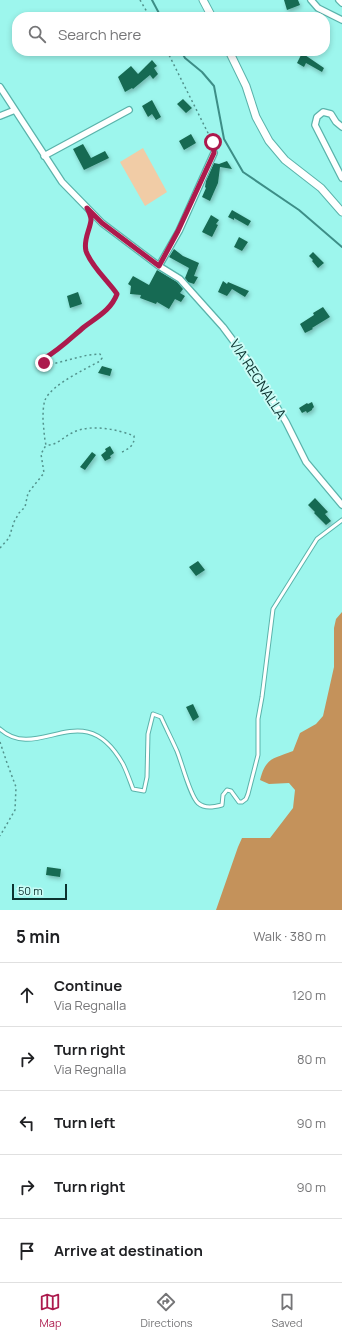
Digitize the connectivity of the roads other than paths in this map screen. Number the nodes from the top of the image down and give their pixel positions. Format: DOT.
graph roads {
  1 [pos="203,0"];
  2 [pos="311,0"];
  3 [pos="339,0"];
  4 [pos="342,3"];
  5 [pos="209,12"];
  6 [pos="326,12"];
  7 [pos="330,14"];
  8 [pos="342,20"];
  9 [pos="231,56"];
  10 [pos="0,87"];
  11 [pos="15,110"];
  12 [pos="128,110"];
  13 [pos="0,116"];
  14 [pos="342,127"];
  15 [pos="214,153"];
  16 [pos="44,156"];
  17 [pos="342,178"];
  18 [pos="342,212"];
  19 [pos="159,266"];
  20 [pos="342,505"];
  21 [pos="342,520"];
  22 [pos="0,728"];
  1 -- 5 [label="street"];
  2 -- 6 [label="street"];
  3 -- 4 [label="street"];
  7 -- 8 [label="street"];
  9 -- 18 [label="street"];
  10 -- 11 [label="street, VIA REGNALLA"];
  11 -- 13 [label="street"];
  11 -- 16 [label="street, VIA REGNALLA"];
  12 -- 16 [label="street"];
  14 -- 17 [label="street"];
  15 -- 19 [label="street"];
  16 -- 19 [label="street, VIA REGNALLA"];
  19 -- 20 [label="street, VIA REGNALLA"];
  21 -- 22 [label="lane"];
}
